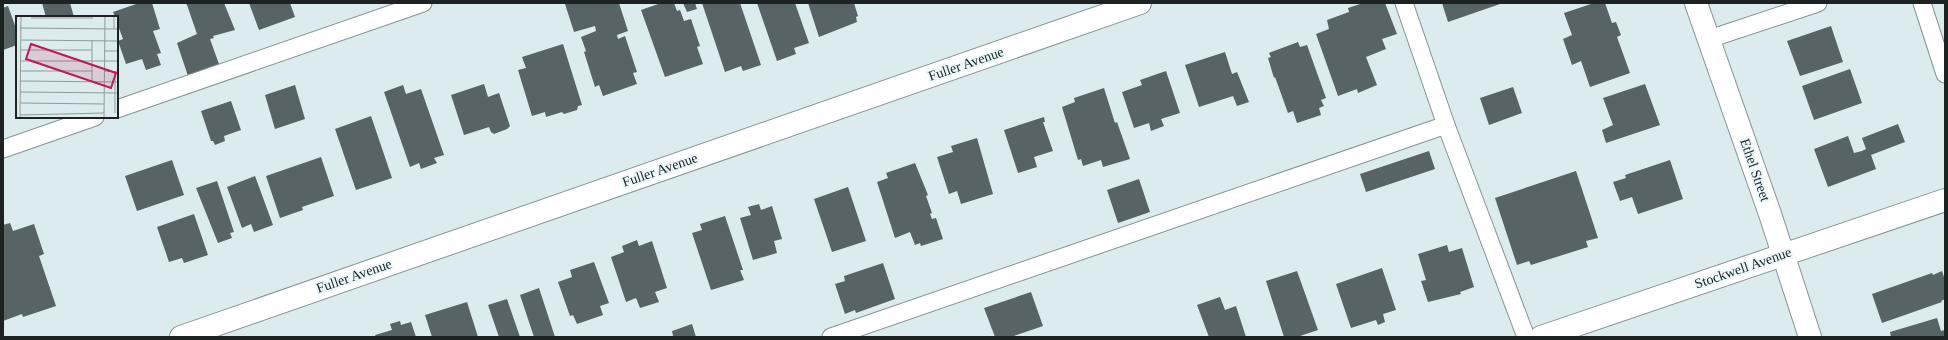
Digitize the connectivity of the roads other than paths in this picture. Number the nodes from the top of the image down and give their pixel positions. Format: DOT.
graph roads {
  1 [pos="423,3"];
  2 [pos="1140,3"];
  3 [pos="1404,3"];
  4 [pos="1696,3"];
  5 [pos="1818,3"];
  6 [pos="1922,3"];
  7 [pos="1709,39"];
  8 [pos="1945,74"];
  9 [pos="118,109"];
  10 [pos="92,118"];
  11 [pos="1446,125"];
  12 [pos="3,149"];
  13 [pos="1945,200"];
  14 [pos="1784,254"];
  15 [pos="181,337"];
  16 [pos="831,337"];
  17 [pos="1526,337"];
  18 [pos="1541,337"];
  19 [pos="1810,337"];
  1 -- 9 [label="lane"];
  2 -- 15 [label="street, Fuller Avenue"];
  3 -- 11 [label="lane"];
  4 -- 7 [label="street, Ethel Street"];
  5 -- 7 [label="lane"];
  6 -- 8 [label="lane"];
  7 -- 14 [label="street, Ethel Street"];
  10 -- 12 [label="lane"];
  11 -- 16 [label="lane"];
  11 -- 17 [label="lane"];
  13 -- 14 [label="street, Stockwell Avenue"];
  14 -- 18 [label="street, Stockwell Avenue"];
  14 -- 19 [label="street, Ethel Street"];
}
